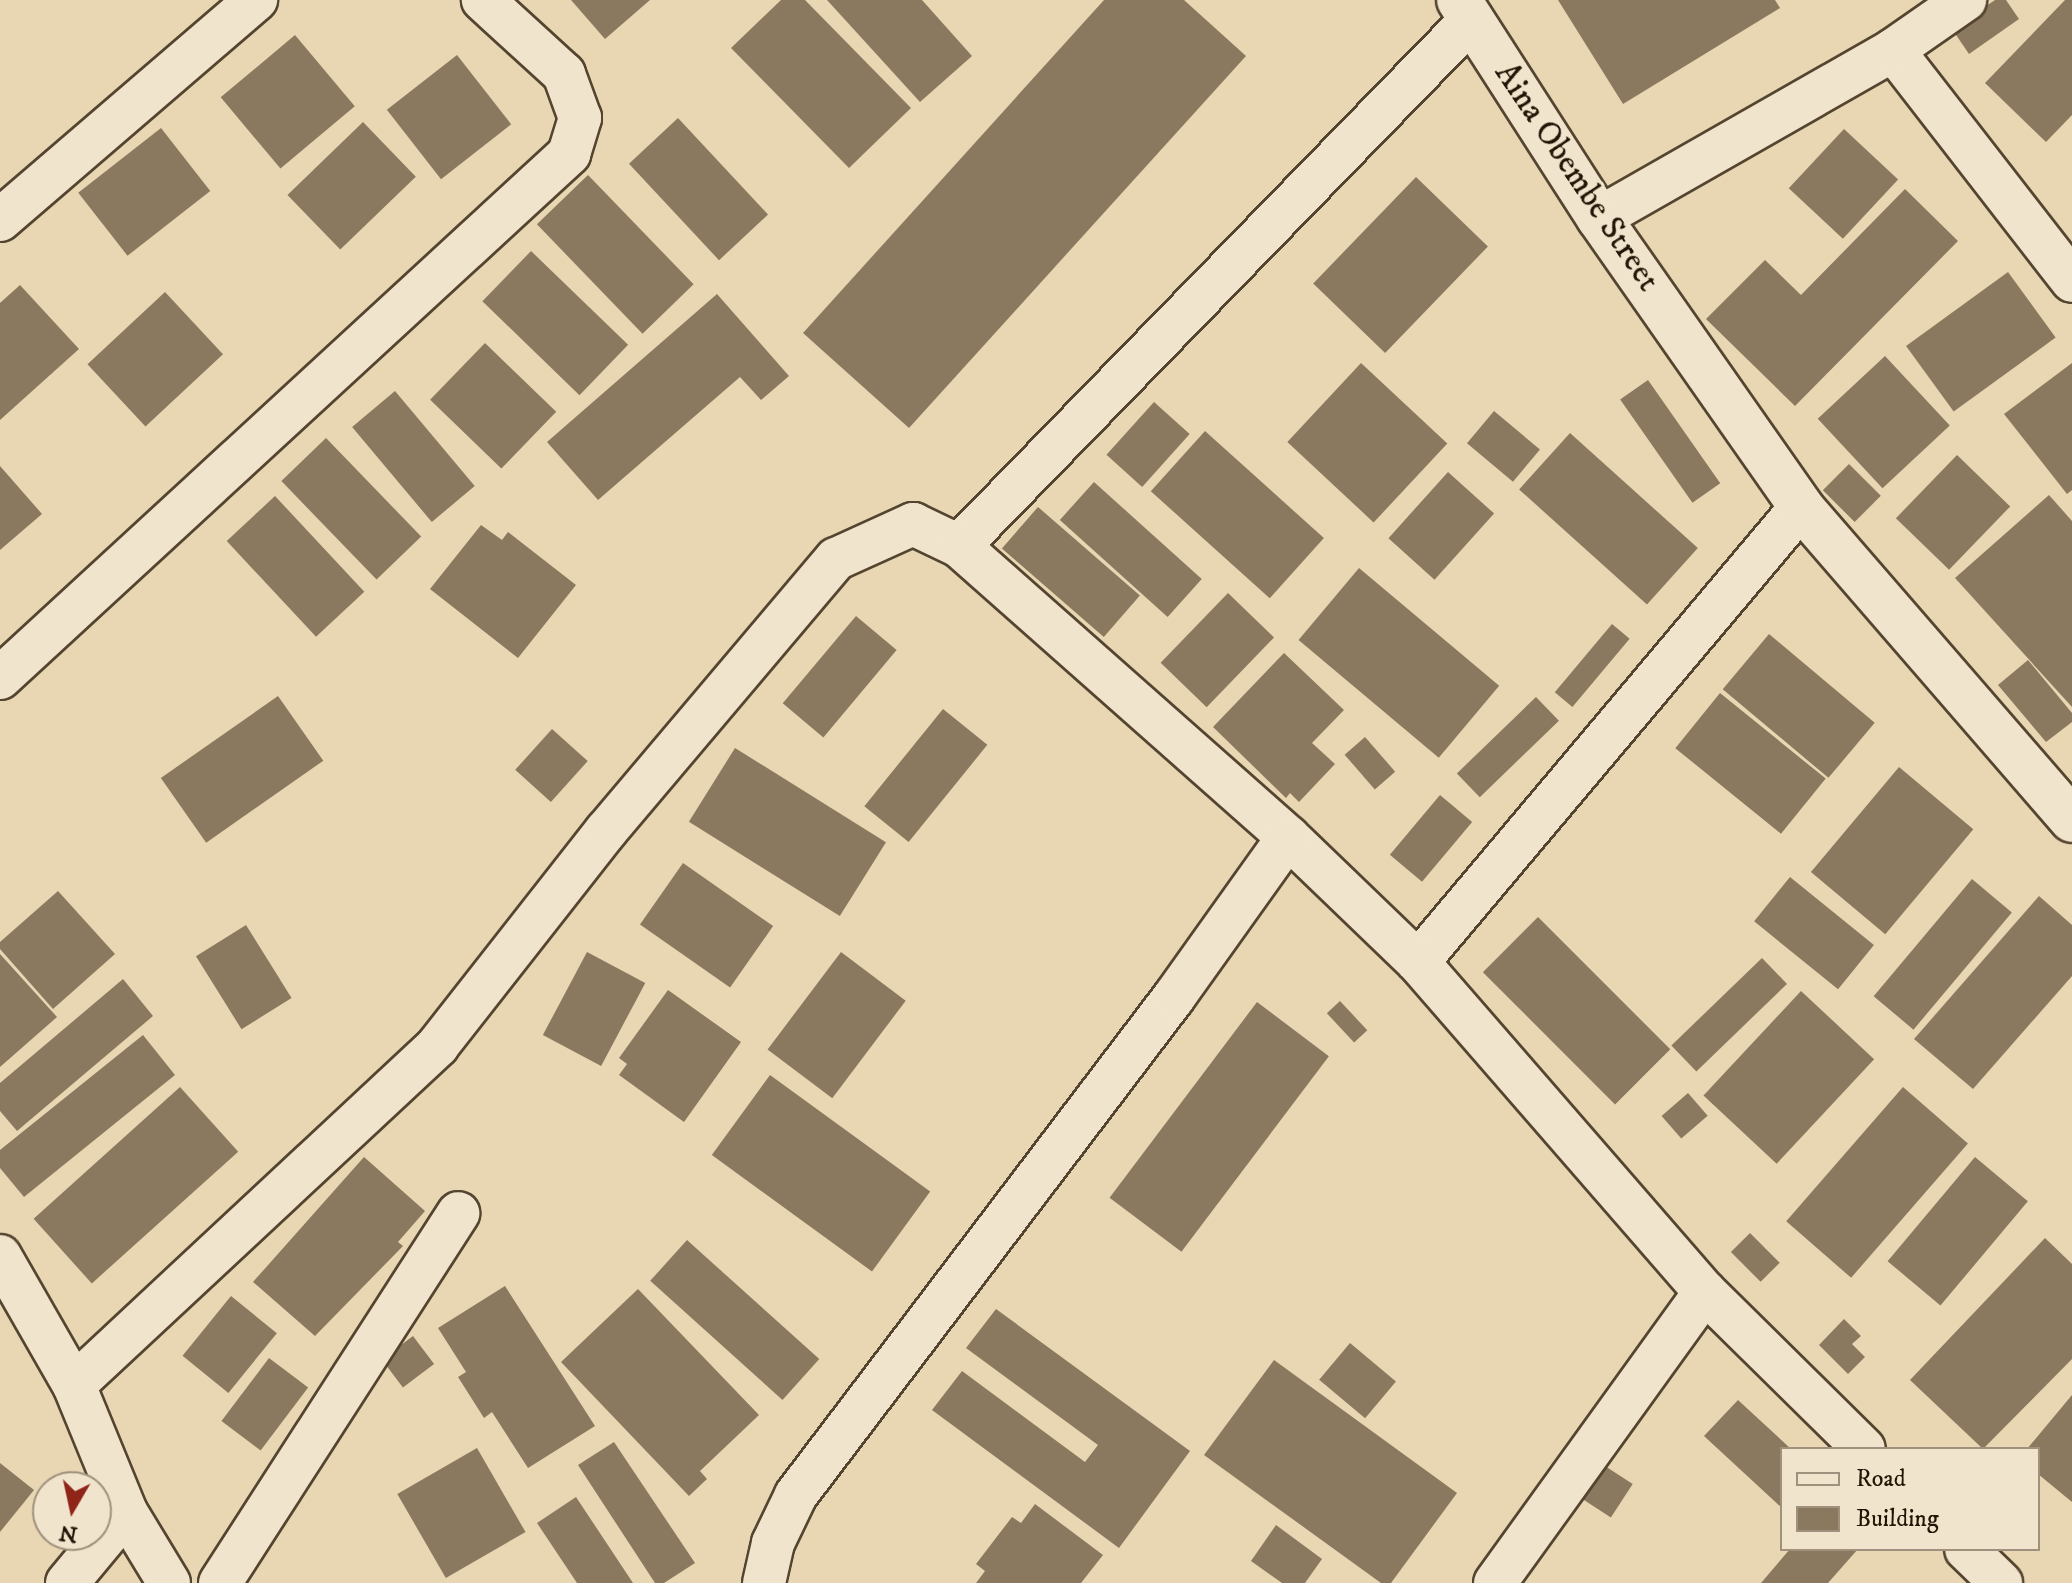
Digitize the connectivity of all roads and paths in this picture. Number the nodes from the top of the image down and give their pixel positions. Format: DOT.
graph roads {
  1 [pos="256,0"];
  2 [pos="483,0"];
  3 [pos="1965,0"];
  4 [pos="1465,9"];
  5 [pos="1893,50"];
  6 [pos="1599,218"];
  7 [pos="0,220"];
  8 [pos="2072,281"];
  9 [pos="1801,507"];
  10 [pos="959,546"];
  11 [pos="0,678"];
  12 [pos="2072,820"];
  13 [pos="1288,837"];
  14 [pos="1418,962"];
  15 [pos="458,1213"];
  16 [pos="0,1256"];
  17 [pos="1705,1292"];
  18 [pos="74,1385"];
  19 [pos="1862,1447"];
  20 [pos="126,1512"];
  21 [pos="1968,1551"];
  22 [pos="67,1583"];
  23 [pos="169,1583"];
  24 [pos="220,1583"];
  25 [pos="764,1583"];
  26 [pos="1495,1583"];
  27 [pos="2001,1583"];
  1 -- 7 [label="street"];
  2 -- 11 [label="street"];
  3 -- 5 [label="street"];
  4 -- 6 [label="street, Aina Obembe Street"];
  4 -- 10 [label="street"];
  5 -- 6 [label="street"];
  5 -- 8 [label="street"];
  6 -- 9 [label="street, Aina Obembe Street"];
  9 -- 12 [label="street, Aina Obembe Street"];
  9 -- 14 [label="street"];
  10 -- 13 [label="street"];
  10 -- 18 [label="street"];
  13 -- 14 [label="street"];
  13 -- 25 [label="street"];
  14 -- 17 [label="street"];
  15 -- 24 [label="street"];
  16 -- 18 [label="street"];
  17 -- 19 [label="street"];
  17 -- 26 [label="street"];
  18 -- 20 [label="street"];
  20 -- 22 [label="street"];
  20 -- 23 [label="street"];
  21 -- 27 [label="street"];
}
